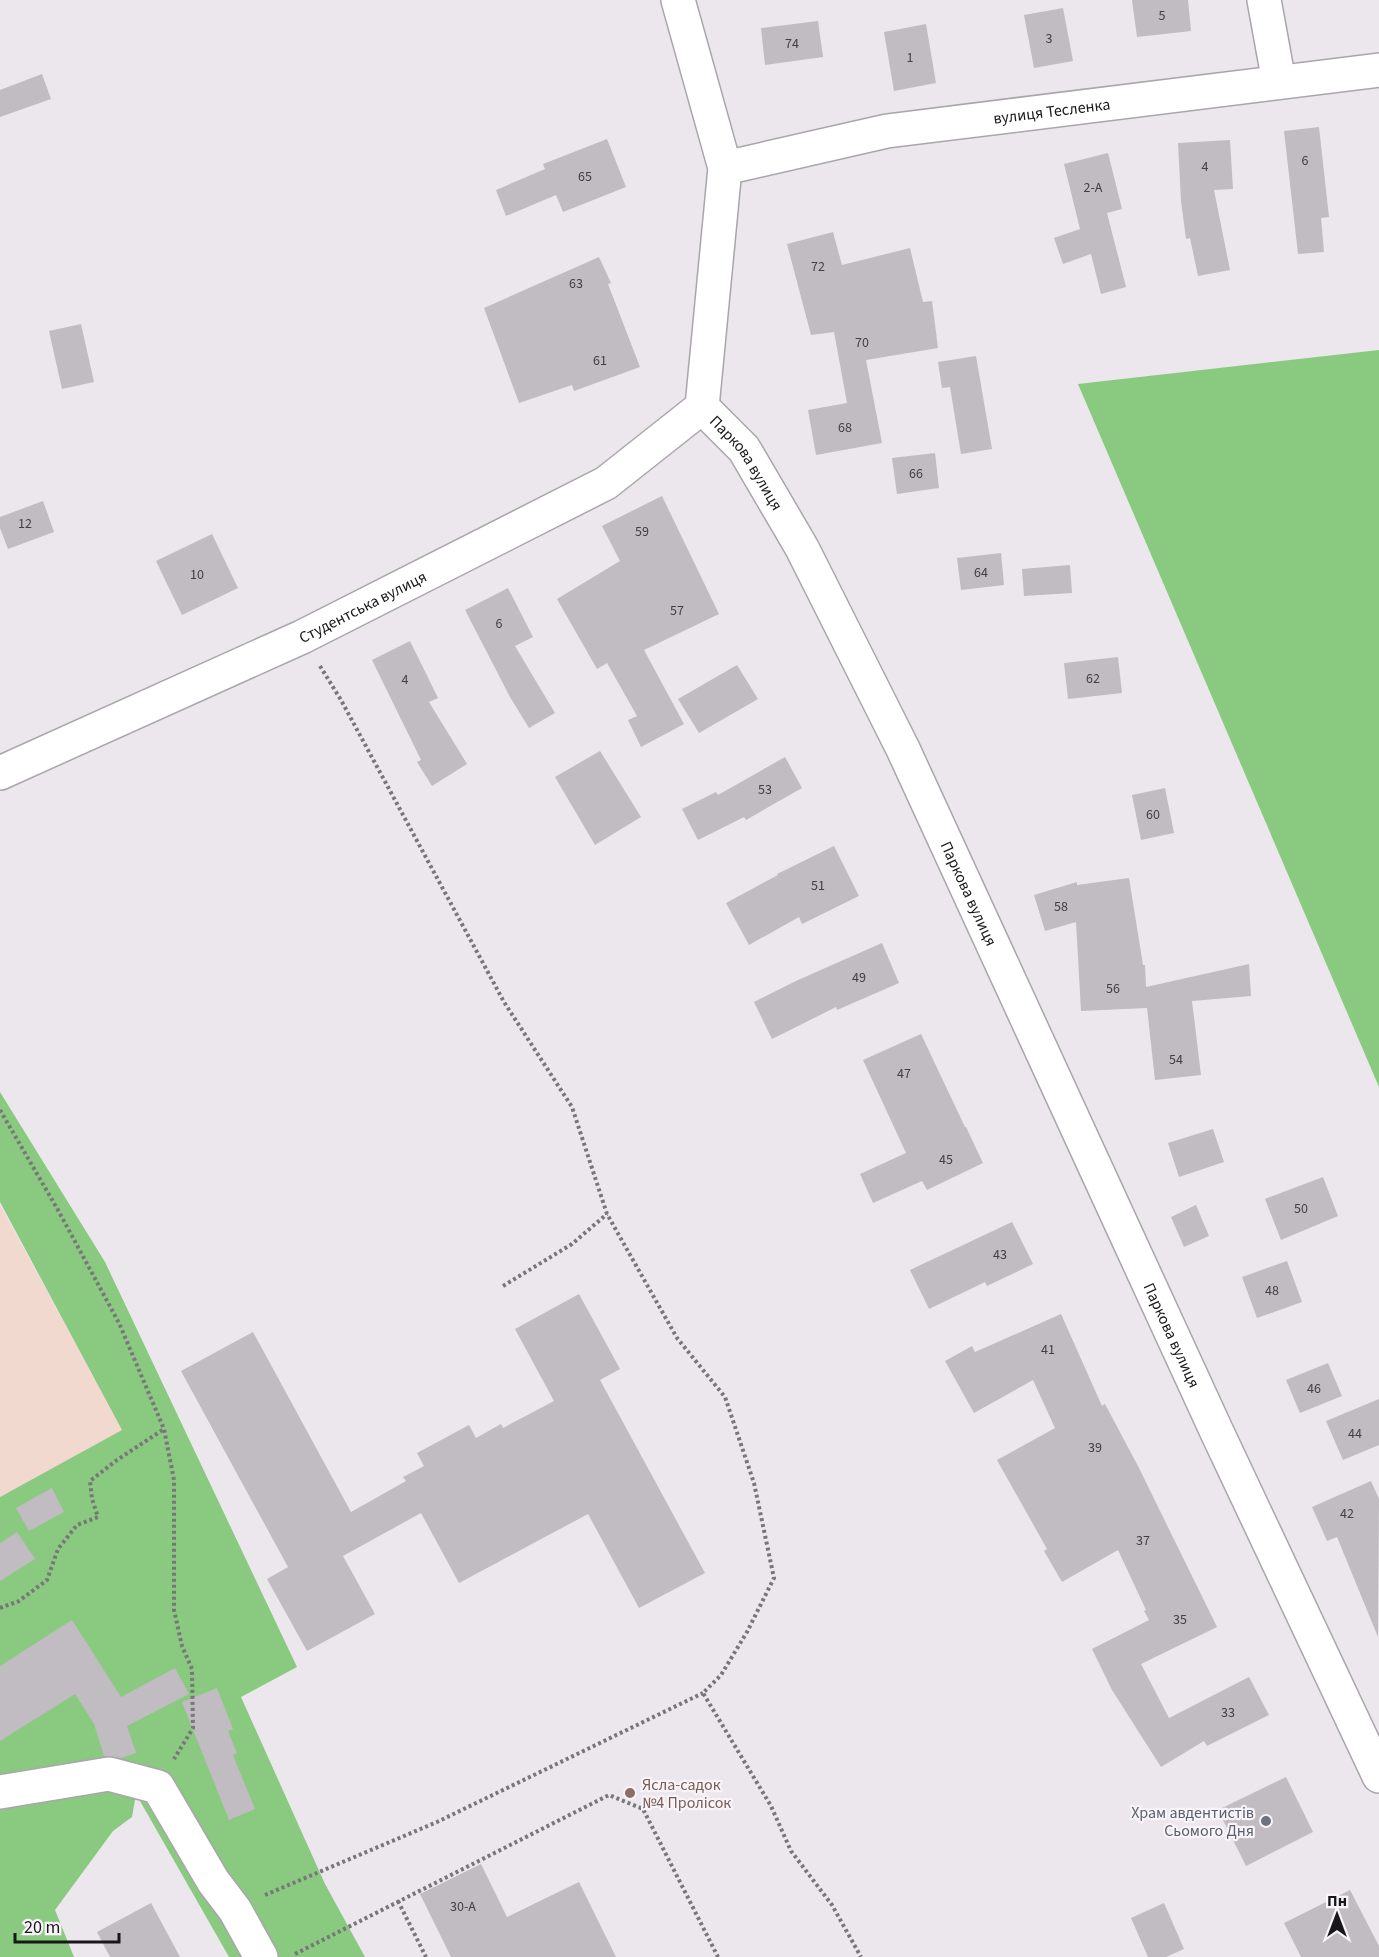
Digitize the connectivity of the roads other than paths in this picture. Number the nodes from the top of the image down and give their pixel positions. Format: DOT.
graph roads {
  1 [pos="678,0"];
  2 [pos="1264,0"];
  3 [pos="1379,70"];
  4 [pos="1279,82"];
  5 [pos="724,168"];
  6 [pos="702,407"];
  7 [pos="1,769"];
  8 [pos="1379,1776"];
  9 [pos="0,1792"];
  10 [pos="261,1957"];
  1 -- 5 [label="street, Паркова вулиця"];
  2 -- 4 [label="street"];
  3 -- 4 [label="street, вулиця Тесленка"];
  4 -- 5 [label="street, вулиця Тесленка"];
  5 -- 6 [label="street, Паркова вулиця"];
  6 -- 7 [label="street, Студентська вулиця"];
  6 -- 8 [label="street, Паркова вулиця"];
  9 -- 10 [label="street"];
}
